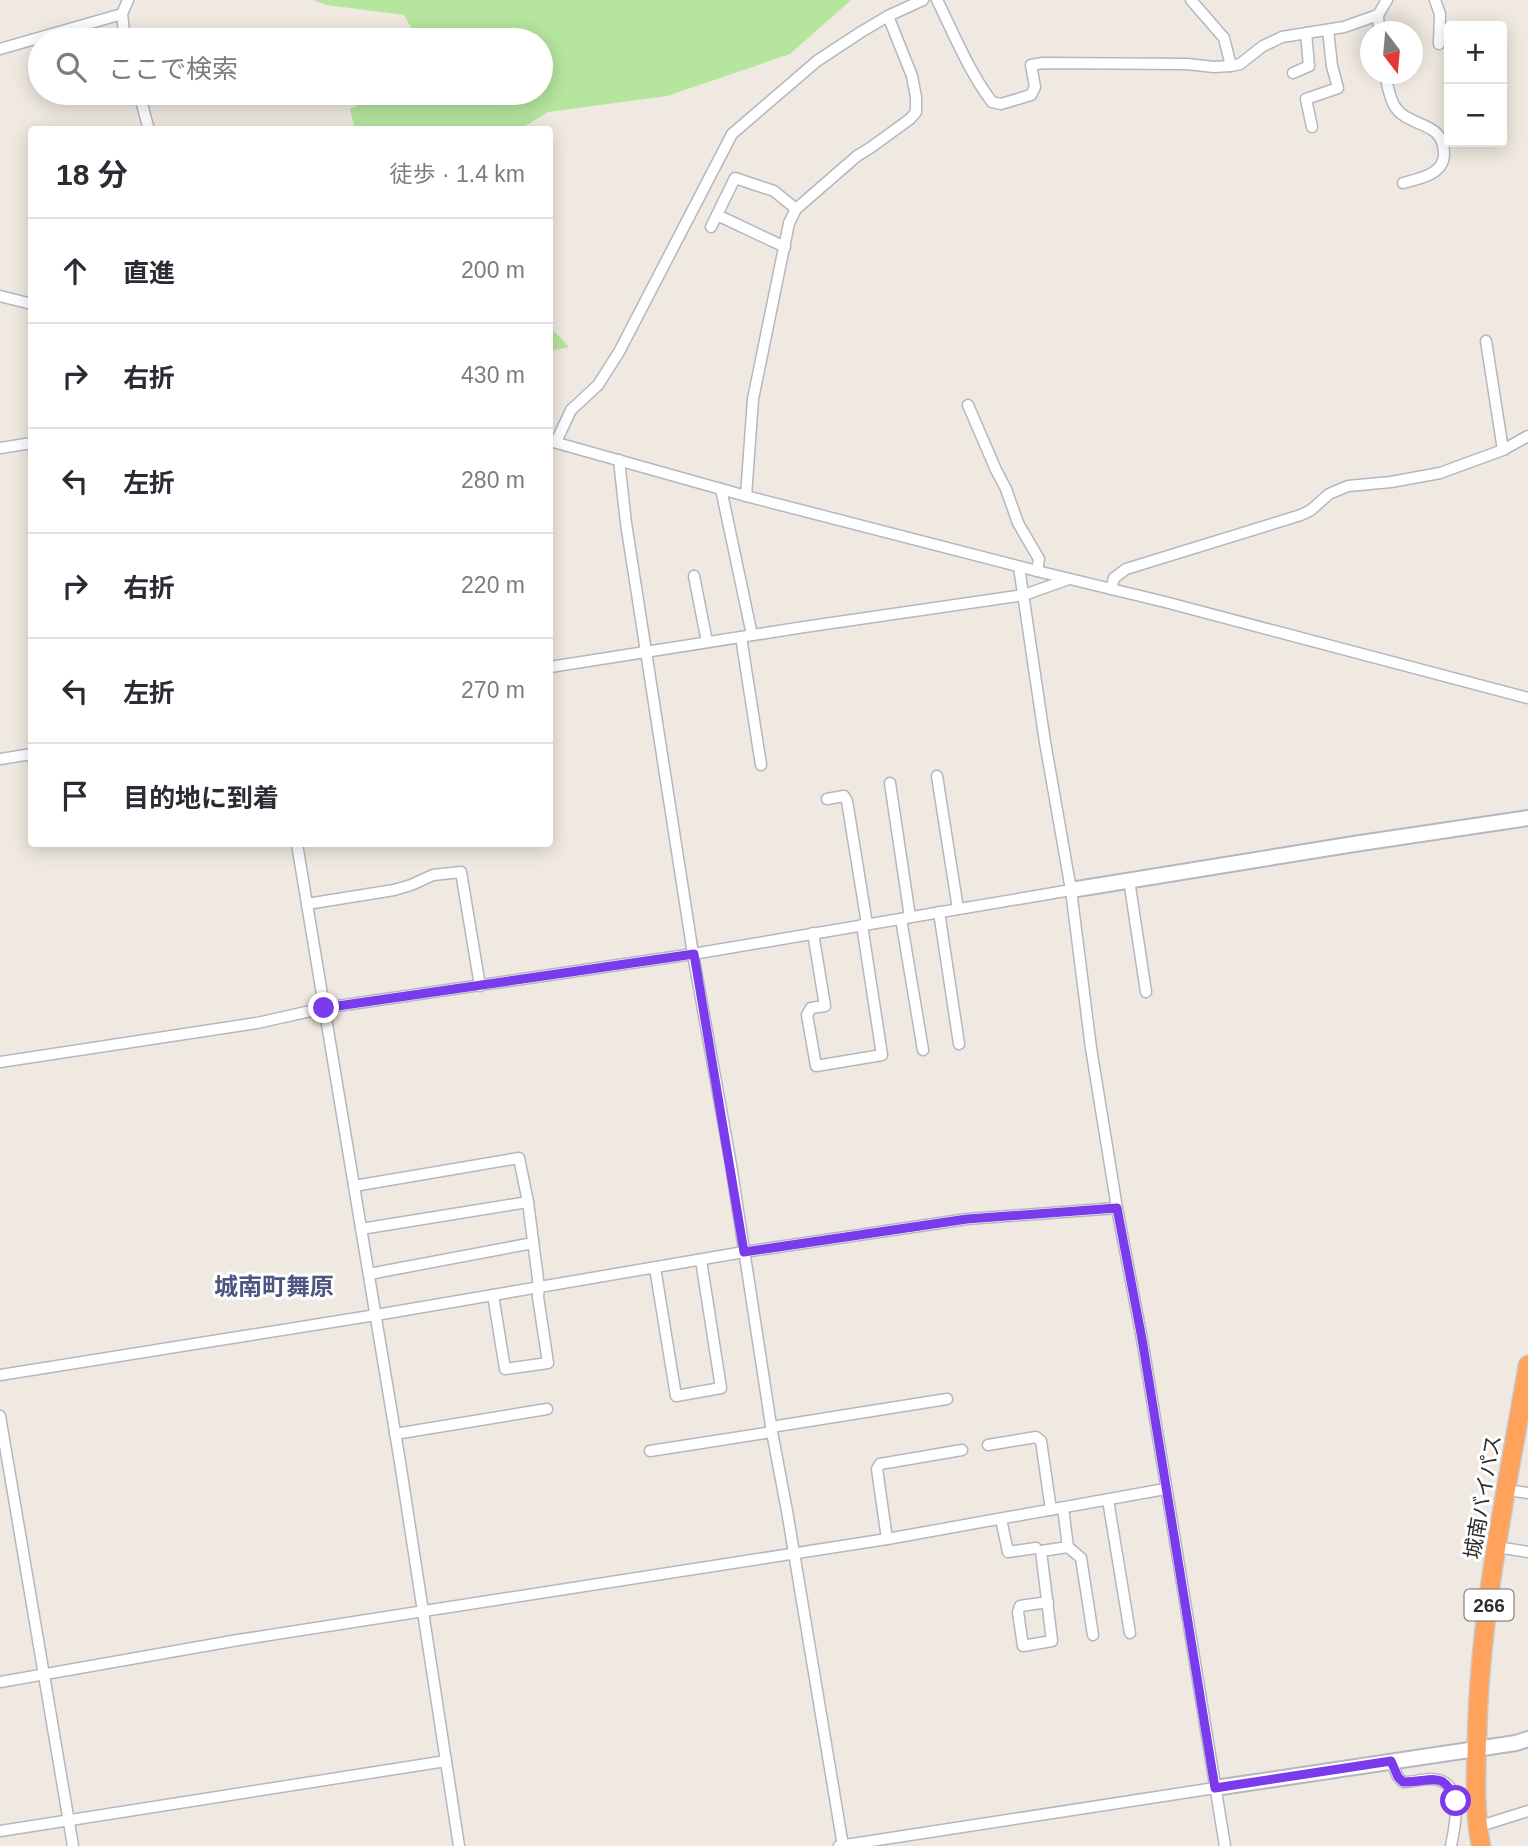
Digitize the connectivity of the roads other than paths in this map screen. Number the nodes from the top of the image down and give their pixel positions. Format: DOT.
graph roads {
  1 [pos="128,0"];
  2 [pos="923,0"];
  3 [pos="937,0"];
  4 [pos="1191,0"];
  5 [pos="1387,0"];
  6 [pos="1434,0"];
  7 [pos="122,14"];
  8 [pos="1378,15"];
  9 [pos="888,16"];
  10 [pos="1378,21"];
  11 [pos="73,28"];
  12 [pos="124,28"];
  13 [pos="1328,30"];
  14 [pos="1306,33"];
  15 [pos="28,41"];
  16 [pos="1439,44"];
  17 [pos="0,49"];
  18 [pos="1231,66"];
  19 [pos="1293,73"];
  20 [pos="1388,84"];
  21 [pos="142,105"];
  22 [pos="148,126"];
  23 [pos="1312,127"];
  24 [pos="1403,183"];
  25 [pos="796,209"];
  26 [pos="717,215"];
  27 [pos="711,227"];
  28 [pos="785,247"];
  29 [pos="0,296"];
  30 [pos="28,303"];
  31 [pos="1486,341"];
  32 [pos="968,405"];
  33 [pos="1528,436"];
  34 [pos="553,441"];
  35 [pos="28,444"];
  36 [pos="0,448"];
  37 [pos="1503,450"];
  38 [pos="619,460"];
  39 [pos="721,489"];
  40 [pos="746,496"];
  41 [pos="1019,567"];
  42 [pos="1037,571"];
  43 [pos="694,576"];
  44 [pos="1070,579"];
  45 [pos="1111,589"];
  46 [pos="1024,595"];
  47 [pos="752,635"];
  48 [pos="741,637"];
  49 [pos="707,642"];
  50 [pos="648,652"];
  51 [pos="553,667"];
  52 [pos="1528,698"];
  53 [pos="28,755"];
  54 [pos="0,759"];
  55 [pos="761,765"];
  56 [pos="937,776"];
  57 [pos="890,783"];
  58 [pos="827,799"];
  59 [pos="1528,818"];
  60 [pos="298,847"];
  61 [pos="1129,880"];
  62 [pos="1071,890"];
  63 [pos="307,904"];
  64 [pos="958,909"];
  65 [pos="939,912"];
  66 [pos="906,918"];
  67 [pos="865,925"];
  68 [pos="813,933"];
  69 [pos="694,954"];
  70 [pos="480,986"];
  71 [pos="1146,992"];
  72 [pos="324,1008"];
  73 [pos="959,1044"];
  74 [pos="923,1050"];
  75 [pos="0,1062"];
  76 [pos="354,1186"];
  77 [pos="527,1202"];
  78 [pos="1117,1208"];
  79 [pos="361,1229"];
  80 [pos="533,1243"];
  81 [pos="744,1252"];
  82 [pos="701,1260"];
  83 [pos="655,1268"];
  84 [pos="369,1273"];
  85 [pos="539,1287"];
  86 [pos="493,1295"];
  87 [pos="376,1315"];
  88 [pos="1528,1366"];
  89 [pos="0,1375"];
  90 [pos="947,1399"];
  91 [pos="547,1409"];
  92 [pos="0,1416"];
  93 [pos="772,1430"];
  94 [pos="395,1434"];
  95 [pos="988,1445"];
  96 [pos="962,1450"];
  97 [pos="650,1451"];
  98 [pos="1165,1489"];
  99 [pos="1507,1490"];
  100 [pos="1528,1493"];
  101 [pos="1108,1500"];
  102 [pos="1063,1508"];
  103 [pos="1051,1510"];
  104 [pos="1001,1519"];
  105 [pos="887,1539"];
  106 [pos="1068,1547"];
  107 [pos="1497,1547"];
  108 [pos="1036,1548"];
  109 [pos="1528,1552"];
  110 [pos="793,1553"];
  111 [pos="1048,1602"];
  112 [pos="424,1611"];
  113 [pos="1130,1633"];
  114 [pos="1093,1635"];
  115 [pos="44,1675"];
  116 [pos="0,1682"];
  117 [pos="1528,1739"];
  118 [pos="1476,1749"];
  119 [pos="446,1760"];
  120 [pos="1391,1761"];
  121 [pos="1215,1788"];
  122 [pos="1528,1811"];
  123 [pos="68,1821"];
  124 [pos="1477,1827"];
  125 [pos="0,1831"];
  126 [pos="73,1846"];
  127 [pos="459,1846"];
  128 [pos="842,1846"];
  129 [pos="1225,1846"];
  130 [pos="1451,1846"];
  131 [pos="1481,1846"];
  1 -- 7 [label="street"];
  2 -- 9 [label="street"];
  3 -- 18 [label="street"];
  4 -- 18 [label="street"];
  5 -- 8 [label="street"];
  6 -- 16 [label="street"];
  7 -- 11 [label="street"];
  7 -- 12 [label="street"];
  8 -- 10 [label="street"];
  8 -- 13 [label="street"];
  9 -- 25 [label="street"];
  9 -- 34 [label="street"];
  13 -- 14 [label="street"];
  13 -- 23 [label="street"];
  14 -- 18 [label="street"];
  14 -- 19 [label="street"];
  15 -- 17 [label="street"];
  20 -- 24 [label="street"];
  21 -- 22 [label="street"];
  25 -- 26 [label="street"];
  25 -- 28 [label="street"];
  26 -- 27 [label="street"];
  26 -- 28 [label="street"];
  28 -- 40 [label="street"];
  29 -- 30 [label="street"];
  31 -- 37 [label="street"];
  32 -- 42 [label="street"];
  33 -- 37 [label="street"];
  34 -- 38 [label="street"];
  35 -- 36 [label="street"];
  37 -- 45 [label="street"];
  38 -- 39 [label="street"];
  38 -- 50 [label="street"];
  39 -- 40 [label="street"];
  39 -- 47 [label="street"];
  40 -- 41 [label="street"];
  41 -- 42 [label="street"];
  41 -- 46 [label="street"];
  42 -- 44 [label="street"];
  43 -- 49 [label="street"];
  44 -- 45 [label="street"];
  44 -- 46 [label="street"];
  45 -- 52 [label="street"];
  46 -- 47 [label="street"];
  46 -- 62 [label="street"];
  47 -- 48 [label="street"];
  48 -- 49 [label="street"];
  48 -- 55 [label="street"];
  49 -- 50 [label="street"];
  50 -- 51 [label="street"];
  50 -- 69 [label="street"];
  53 -- 54 [label="street"];
  56 -- 64 [label="street"];
  57 -- 66 [label="street"];
  58 -- 67 [label="street"];
  59 -- 61 [label="street"];
  60 -- 63 [label="street"];
  61 -- 62 [label="street"];
  61 -- 71 [label="street"];
  62 -- 64 [label="street"];
  62 -- 78 [label="street"];
  63 -- 70 [label="street"];
  63 -- 72 [label="street"];
  64 -- 65 [label="street"];
  65 -- 66 [label="street"];
  65 -- 73 [label="street"];
  66 -- 67 [label="street"];
  66 -- 74 [label="street"];
  67 -- 68 [label="street"];
  67 -- 68 [label="street"];
  68 -- 69 [label="street"];
  69 -- 70 [label="street"];
  69 -- 81 [label="street"];
  70 -- 72 [label="street"];
  72 -- 75 [label="street"];
  72 -- 76 [label="street"];
  76 -- 77 [label="street"];
  76 -- 79 [label="street"];
  77 -- 79 [label="street"];
  77 -- 80 [label="street"];
  78 -- 81 [label="street"];
  78 -- 98 [label="street"];
  79 -- 84 [label="street"];
  80 -- 84 [label="street"];
  80 -- 85 [label="street"];
  81 -- 82 [label="street"];
  81 -- 93 [label="street"];
  82 -- 83 [label="street"];
  82 -- 83 [label="street"];
  83 -- 85 [label="street"];
  84 -- 87 [label="street"];
  85 -- 86 [label="street"];
  85 -- 86 [label="street"];
  86 -- 87 [label="street"];
  87 -- 89 [label="street"];
  87 -- 94 [label="street"];
  88 -- 99 [label="highway, 城南バイパス / 266"];
  90 -- 93 [label="street"];
  91 -- 94 [label="street"];
  92 -- 115 [label="street"];
  93 -- 97 [label="street"];
  93 -- 110 [label="street"];
  94 -- 112 [label="street"];
  95 -- 103 [label="street"];
  96 -- 105 [label="street"];
  98 -- 101 [label="street"];
  98 -- 121 [label="street"];
  99 -- 100 [label="street"];
  99 -- 107 [label="highway, 城南バイパス / 266"];
  101 -- 102 [label="street"];
  101 -- 113 [label="street"];
  102 -- 103 [label="street"];
  102 -- 106 [label="street"];
  103 -- 104 [label="street"];
  104 -- 105 [label="street"];
  104 -- 108 [label="street"];
  105 -- 110 [label="street"];
  106 -- 111 [label="street"];
  106 -- 114 [label="street"];
  107 -- 109 [label="street"];
  107 -- 118 [label="highway, 城南バイパス / 266"];
  110 -- 112 [label="street"];
  110 -- 128 [label="street"];
  111 -- 111 [label="street"];
  112 -- 115 [label="street"];
  112 -- 119 [label="street"];
  115 -- 116 [label="street"];
  115 -- 123 [label="street"];
  117 -- 118 [label="street"];
  118 -- 120 [label="street"];
  118 -- 124 [label="highway, 城南バイパス / 266"];
  119 -- 123 [label="street"];
  119 -- 127 [label="street"];
  120 -- 121 [label="street"];
  120 -- 130 [label="street"];
  121 -- 128 [label="street"];
  121 -- 129 [label="street"];
  122 -- 124 [label="street"];
  123 -- 125 [label="street"];
  123 -- 126 [label="street"];
  124 -- 131 [label="highway, 城南バイパス / 266"];
}
